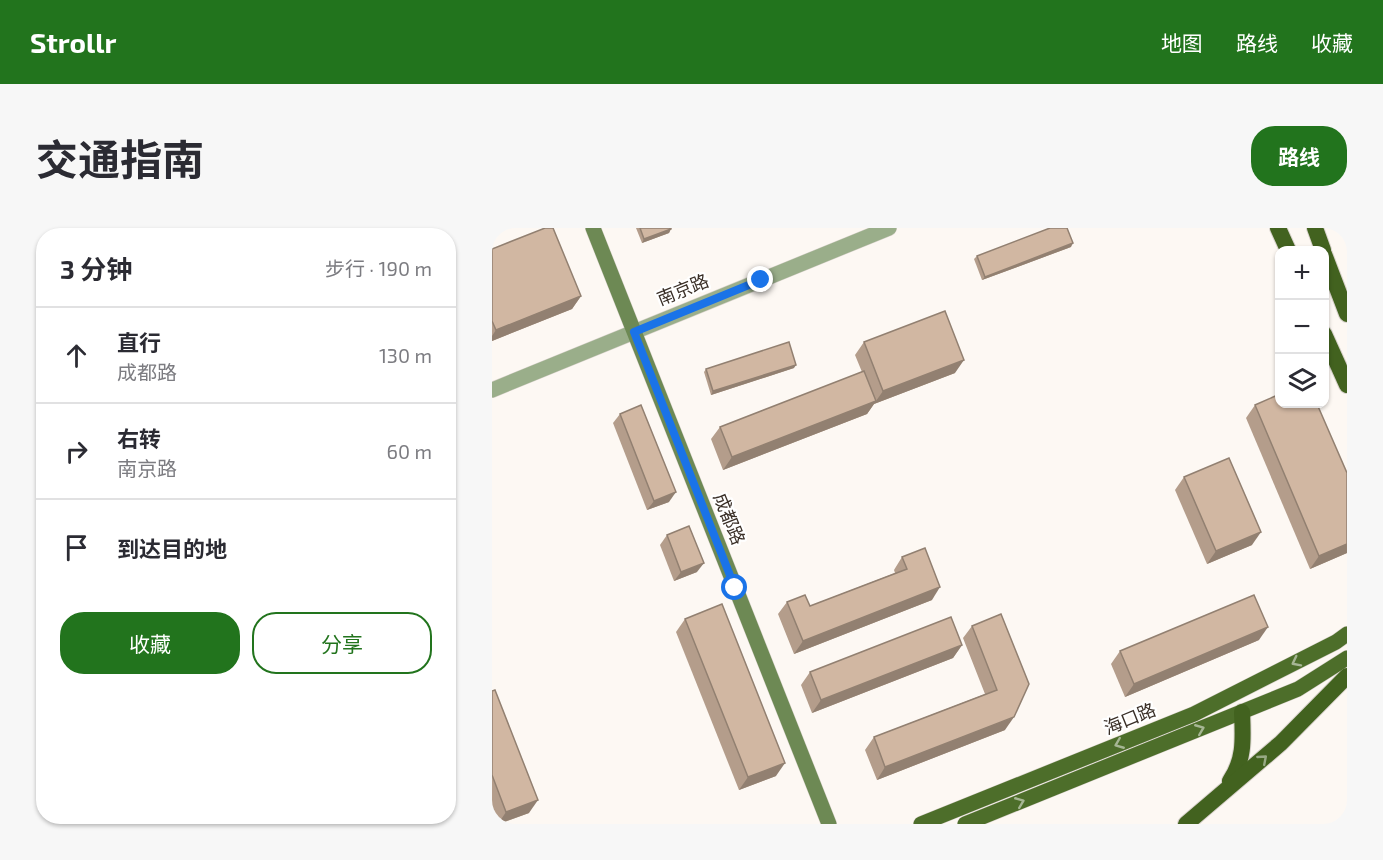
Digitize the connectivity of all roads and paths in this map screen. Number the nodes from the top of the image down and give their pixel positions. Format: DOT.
graph roads {
  1 [pos="593,228"];
  2 [pos="889,228"];
  3 [pos="1278,228"];
  4 [pos="1315,228"];
  5 [pos="1286,246"];
  6 [pos="1322,246"];
  7 [pos="1329,265"];
  8 [pos="1347,314"];
  9 [pos="634,332"];
  10 [pos="1329,345"];
  11 [pos="1347,385"];
  12 [pos="492,390"];
  13 [pos="1347,634"];
  14 [pos="1347,658"];
  15 [pos="1347,676"];
  16 [pos="1242,712"];
  17 [pos="1219,796"];
  18 [pos="829,824"];
  19 [pos="921,824"];
  20 [pos="965,824"];
  21 [pos="1186,824"];
  1 -- 9 [label="main road, 成都路"];
  2 -- 9 [label="street, 南京路"];
  3 -- 5 [label="highway"];
  4 -- 6 [label="highway"];
  7 -- 8 [label="highway"];
  9 -- 12 [label="street, 南京路"];
  9 -- 18 [label="main road, 成都路"];
  10 -- 11 [label="highway"];
  13 -- 19 [label="main road, 海口路, one-way"];
  14 -- 16 [label="main road, 海口路"];
  17 -- 15 [label="highway, one-way"];
  16 -- 17 [label="highway"];
  20 -- 16 [label="main road, 海口路, one-way"];
  17 -- 21 [label="highway"];
}
